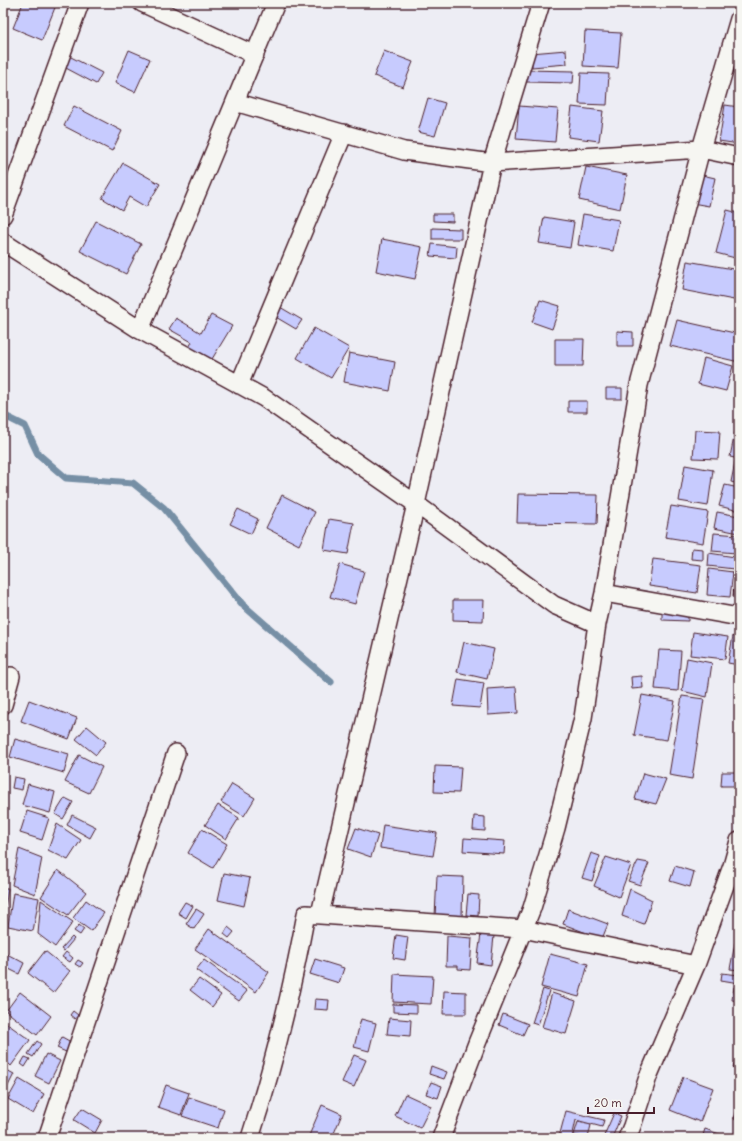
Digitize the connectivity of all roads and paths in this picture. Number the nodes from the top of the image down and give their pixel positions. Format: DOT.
graph roads {
  1 [pos="80,3"];
  2 [pos="276,3"];
  3 [pos="541,3"];
  4 [pos="150,5"];
  5 [pos="739,19"];
  6 [pos="255,55"];
  7 [pos="235,102"];
  8 [pos="344,133"];
  9 [pos="701,149"];
  10 [pos="739,157"];
  11 [pos="492,163"];
  12 [pos="3,214"];
  13 [pos="3,242"];
  14 [pos="140,330"];
  15 [pos="239,385"];
  16 [pos="416,504"];
  17 [pos="604,593"];
  18 [pos="739,617"];
  19 [pos="597,624"];
  20 [pos="11,676"];
  21 [pos="3,705"];
  22 [pos="176,753"];
  23 [pos="739,841"];
  24 [pos="735,866"];
  25 [pos="320,914"];
  26 [pos="523,929"];
  27 [pos="696,965"];
  28 [pos="47,1138"];
  29 [pos="250,1138"];
  30 [pos="441,1138"];
  31 [pos="628,1138"];
  1 -- 12 [label="street"];
  2 -- 6 [label="street"];
  3 -- 11 [label="street"];
  4 -- 6 [label="street"];
  5 -- 9 [label="street"];
  6 -- 7 [label="street"];
  7 -- 8 [label="street"];
  7 -- 14 [label="street"];
  8 -- 11 [label="street"];
  8 -- 15 [label="street"];
  9 -- 10 [label="street"];
  9 -- 11 [label="street"];
  9 -- 17 [label="street"];
  11 -- 16 [label="street"];
  13 -- 14 [label="street"];
  14 -- 15 [label="street"];
  15 -- 16 [label="street"];
  16 -- 19 [label="street"];
  16 -- 25 [label="street"];
  17 -- 18 [label="street"];
  17 -- 19 [label="street"];
  19 -- 26 [label="street"];
  20 -- 21 [label="street"];
  22 -- 28 [label="street"];
  23 -- 24 [label="street"];
  24 -- 27 [label="street"];
  25 -- 26 [label="street"];
  25 -- 29 [label="street"];
  26 -- 27 [label="street"];
  26 -- 30 [label="street"];
  27 -- 31 [label="street"];
}
